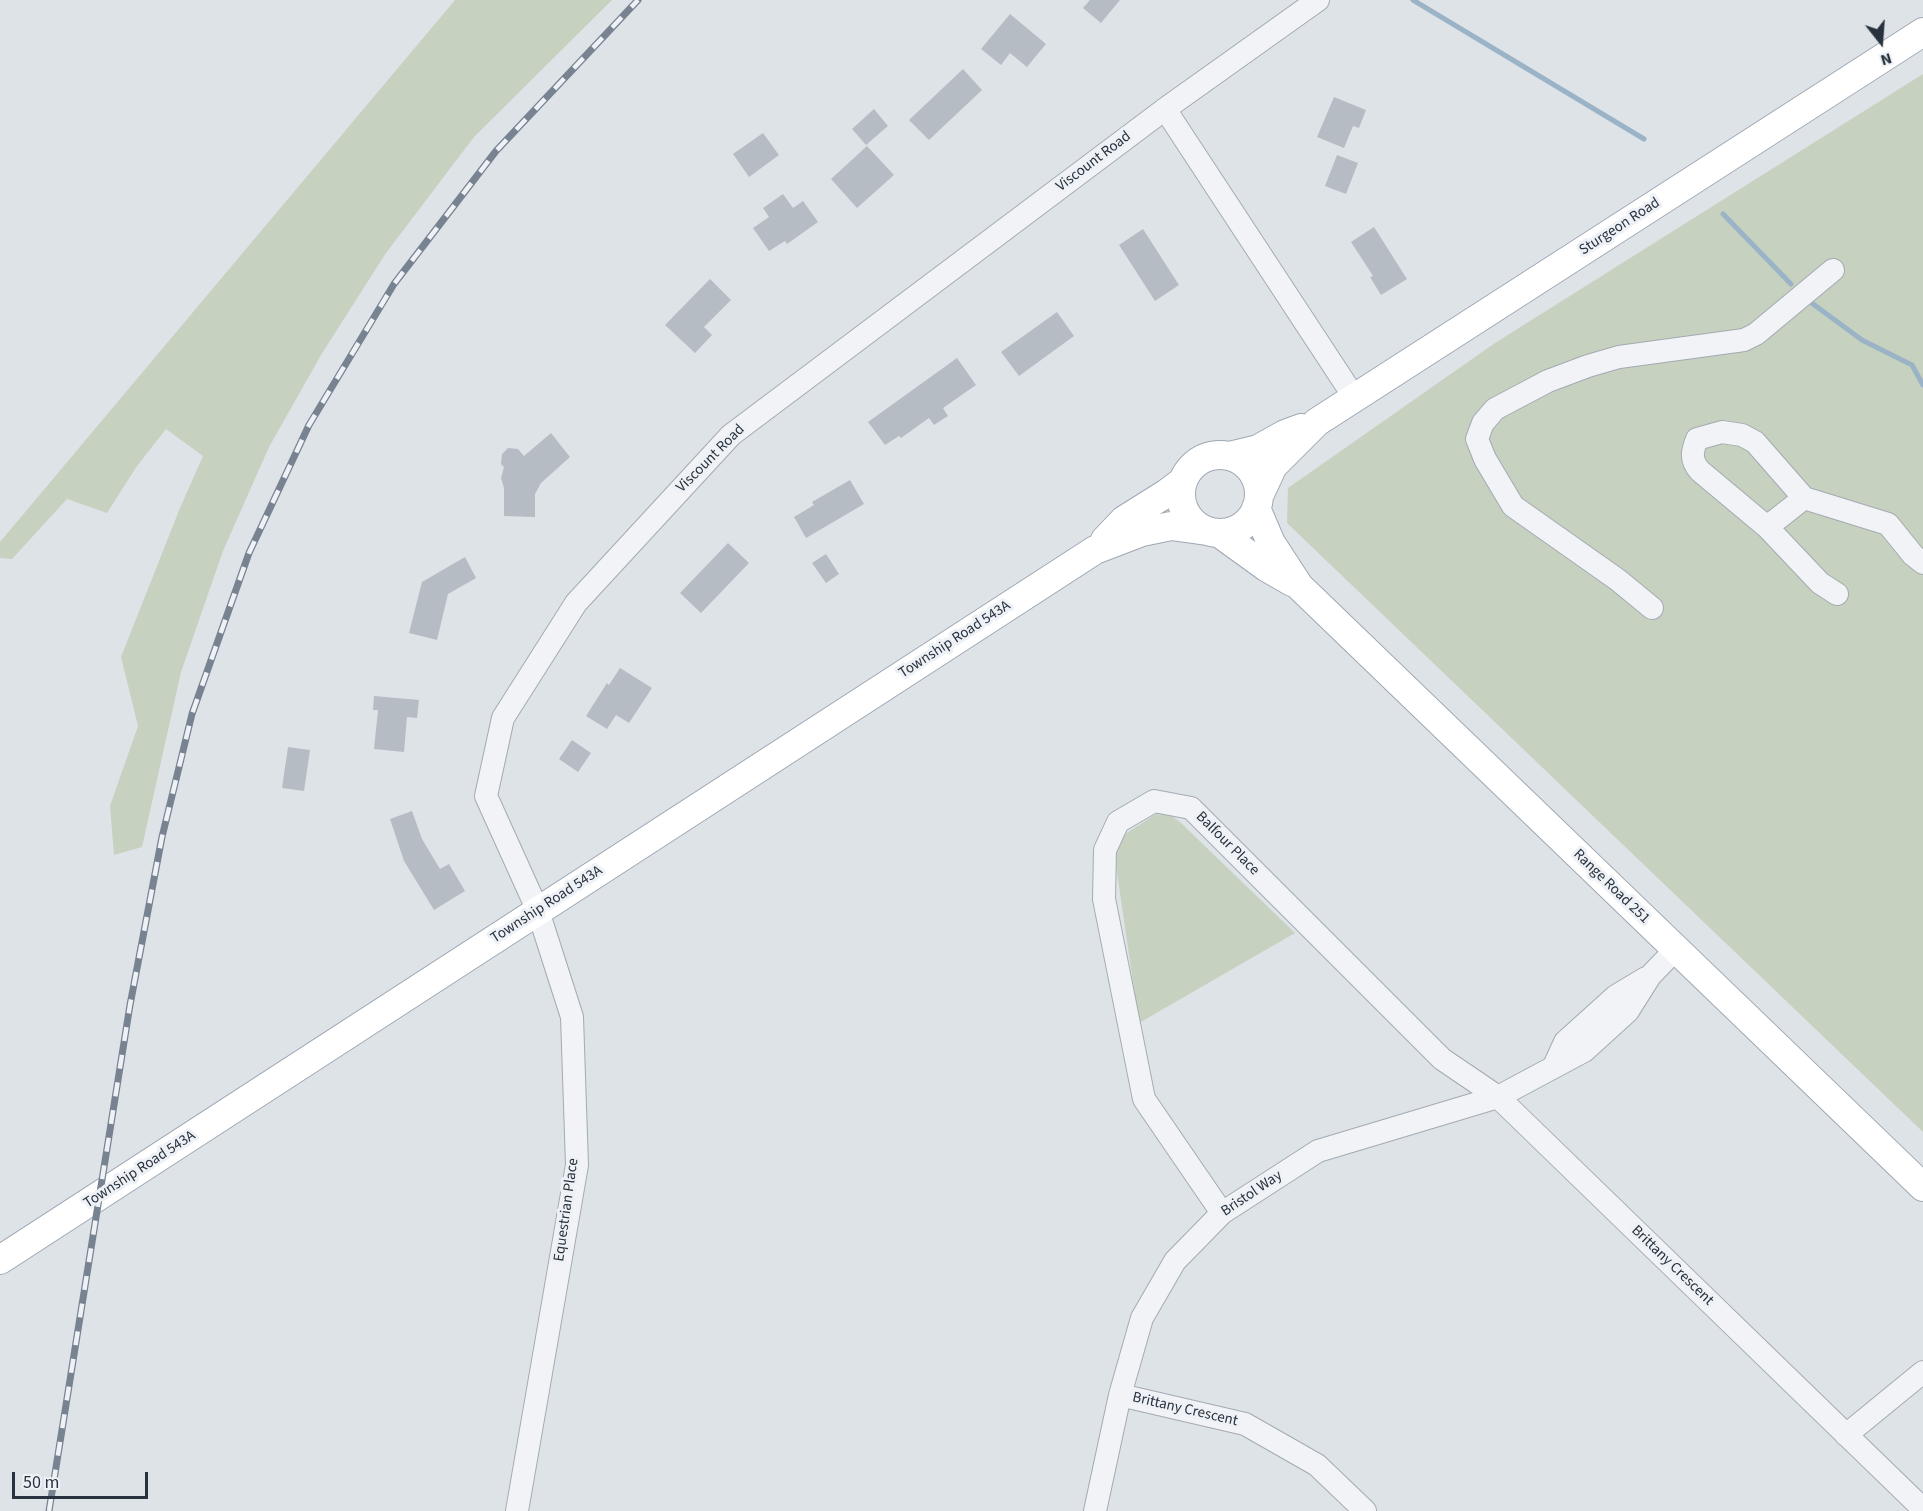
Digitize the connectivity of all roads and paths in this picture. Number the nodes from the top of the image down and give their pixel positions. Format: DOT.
graph roads {
  1 [pos="1318,0"];
  2 [pos="1923,32"];
  3 [pos="1165,109"];
  4 [pos="1833,270"];
  5 [pos="1354,397"];
  6 [pos="1317,422"];
  7 [pos="1229,456"];
  8 [pos="1183,481"];
  9 [pos="1804,498"];
  10 [pos="1258,502"];
  11 [pos="1767,527"];
  12 [pos="1213,532"];
  13 [pos="1095,550"];
  14 [pos="1923,563"];
  15 [pos="1299,586"];
  16 [pos="1837,594"];
  17 [pos="1652,608"];
  18 [pos="538,911"];
  19 [pos="1675,950"];
  20 [pos="1498,1097"];
  21 [pos="1923,1187"];
  22 [pos="1221,1213"];
  23 [pos="0,1260"];
  24 [pos="1923,1355"];
  25 [pos="1923,1372"];
  26 [pos="1120,1395"];
  27 [pos="1888,1400"];
  28 [pos="1846,1435"];
  29 [pos="1923,1509"];
  30 [pos="517,1511"];
  31 [pos="1095,1511"];
  32 [pos="1365,1511"];
  1 -- 3 [label="street, Viscount Road"];
  2 -- 5 [label="main road, Sturgeon Road"];
  3 -- 5 [label="street"];
  3 -- 18 [label="street, Viscount Road"];
  4 -- 17 [label="street"];
  5 -- 6 [label="main road, Sturgeon Road"];
  6 -- 7 [label="main road, Sturgeon Road"];
  6 -- 10 [label="main road, Sturgeon Road"];
  7 -- 8 [label="main road"];
  7 -- 10 [label="main road"];
  8 -- 12 [label="main road"];
  8 -- 13 [label="main road, Township Road 543A"];
  9 -- 11 [label="street"];
  9 -- 11 [label="street"];
  9 -- 14 [label="street"];
  10 -- 12 [label="main road"];
  10 -- 15 [label="main road, Range Road 251"];
  11 -- 16 [label="street"];
  12 -- 13 [label="main road, Township Road 543A"];
  12 -- 15 [label="main road, Range Road 251"];
  13 -- 18 [label="main road, Township Road 543A"];
  15 -- 19 [label="main road, Range Road 251"];
  18 -- 23 [label="main road, Township Road 543A"];
  18 -- 30 [label="street, Equestrian Place"];
  19 -- 20 [label="street, Bristol Way"];
  19 -- 21 [label="main road, Range Road 251"];
  20 -- 22 [label="street, Bristol Way"];
  20 -- 22 [label="street, Balfour Place"];
  20 -- 28 [label="street, Brittany Crescent"];
  22 -- 26 [label="street, Bristol Way"];
  24 -- 27 [label="street"];
  25 -- 27 [label="street"];
  26 -- 31 [label="street, Bristol Way"];
  26 -- 32 [label="street, Brittany Crescent"];
  27 -- 28 [label="street"];
  28 -- 29 [label="street, Brittany Crescent"];
}
